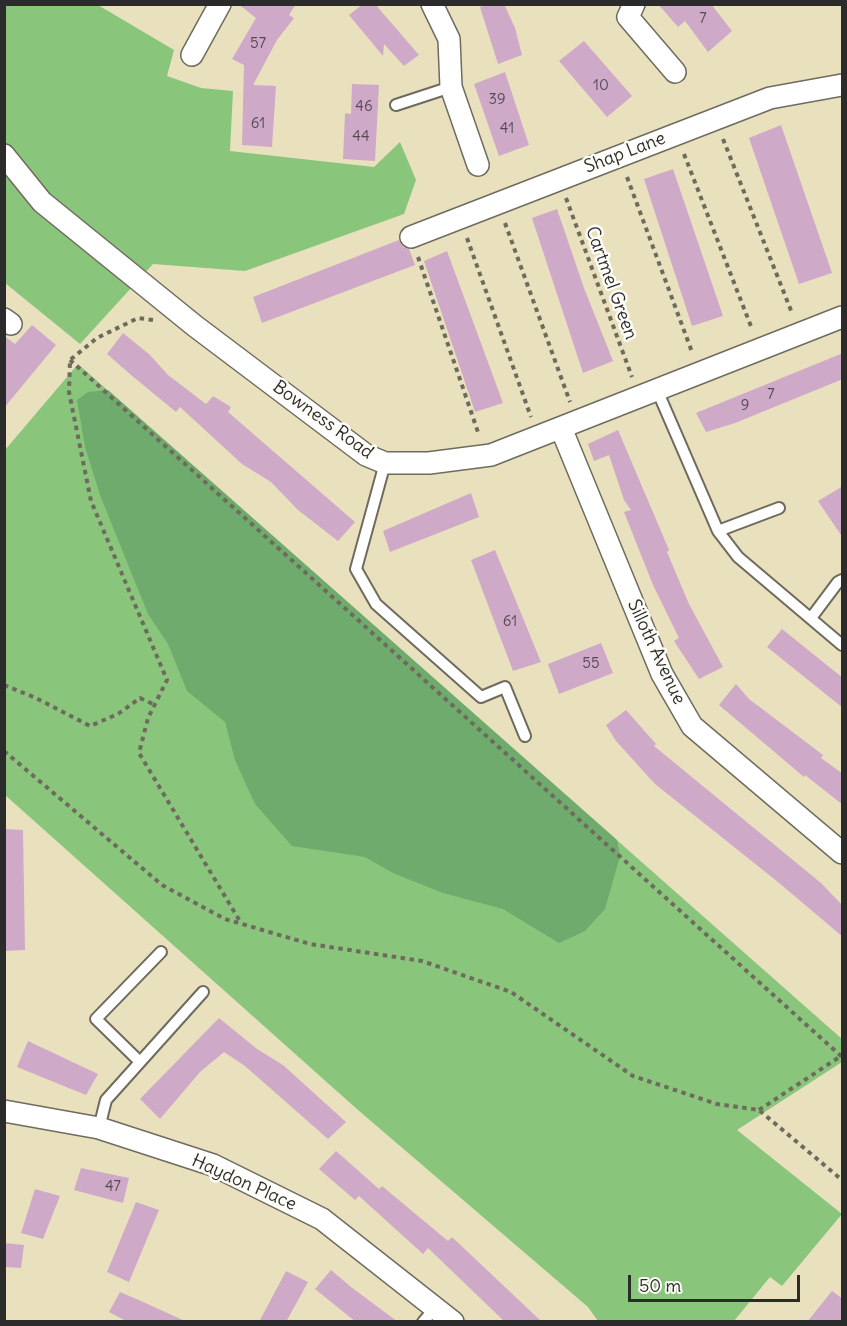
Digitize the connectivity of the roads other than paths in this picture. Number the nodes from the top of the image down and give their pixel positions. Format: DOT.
graph roads {
  1 [pos="220,4"];
  2 [pos="432,4"];
  3 [pos="634,4"];
  4 [pos="192,55"];
  5 [pos="675,72"];
  6 [pos="843,85"];
  7 [pos="451,87"];
  8 [pos="396,105"];
  9 [pos="4,155"];
  10 [pos="478,165"];
  11 [pos="411,237"];
  12 [pos="843,317"];
  13 [pos="648,393"];
  14 [pos="569,424"];
  15 [pos="385,463"];
  16 [pos="779,508"];
  17 [pos="718,531"];
  18 [pos="843,580"];
  19 [pos="811,618"];
  20 [pos="843,645"];
  21 [pos="525,736"];
  22 [pos="843,853"];
  23 [pos="161,952"];
  24 [pos="203,992"];
  25 [pos="140,1062"];
  26 [pos="4,1111"];
  27 [pos="99,1128"];
  28 [pos="429,1315"];
  29 [pos="453,1322"];
  1 -- 4 [label="street"];
  2 -- 7 [label="street"];
  3 -- 5 [label="street"];
  6 -- 11 [label="street, Shap Lane"];
  7 -- 8 [label="lane"];
  7 -- 10 [label="street"];
  9 -- 15 [label="street, Bowness Road"];
  12 -- 13 [label="street, Bowness Road"];
  13 -- 14 [label="street, Bowness Road"];
  13 -- 17 [label="lane"];
  14 -- 15 [label="street, Bowness Road"];
  14 -- 22 [label="street, Silloth Avenue"];
  15 -- 21 [label="lane"];
  16 -- 17 [label="lane"];
  17 -- 19 [label="lane"];
  18 -- 19 [label="lane"];
  19 -- 20 [label="lane"];
  23 -- 25 [label="lane"];
  24 -- 25 [label="lane"];
  25 -- 27 [label="lane"];
  26 -- 27 [label="street, Haydon Place"];
  27 -- 28 [label="street, Haydon Place"];
  28 -- 29 [label="street, Haydon Place"];
}
